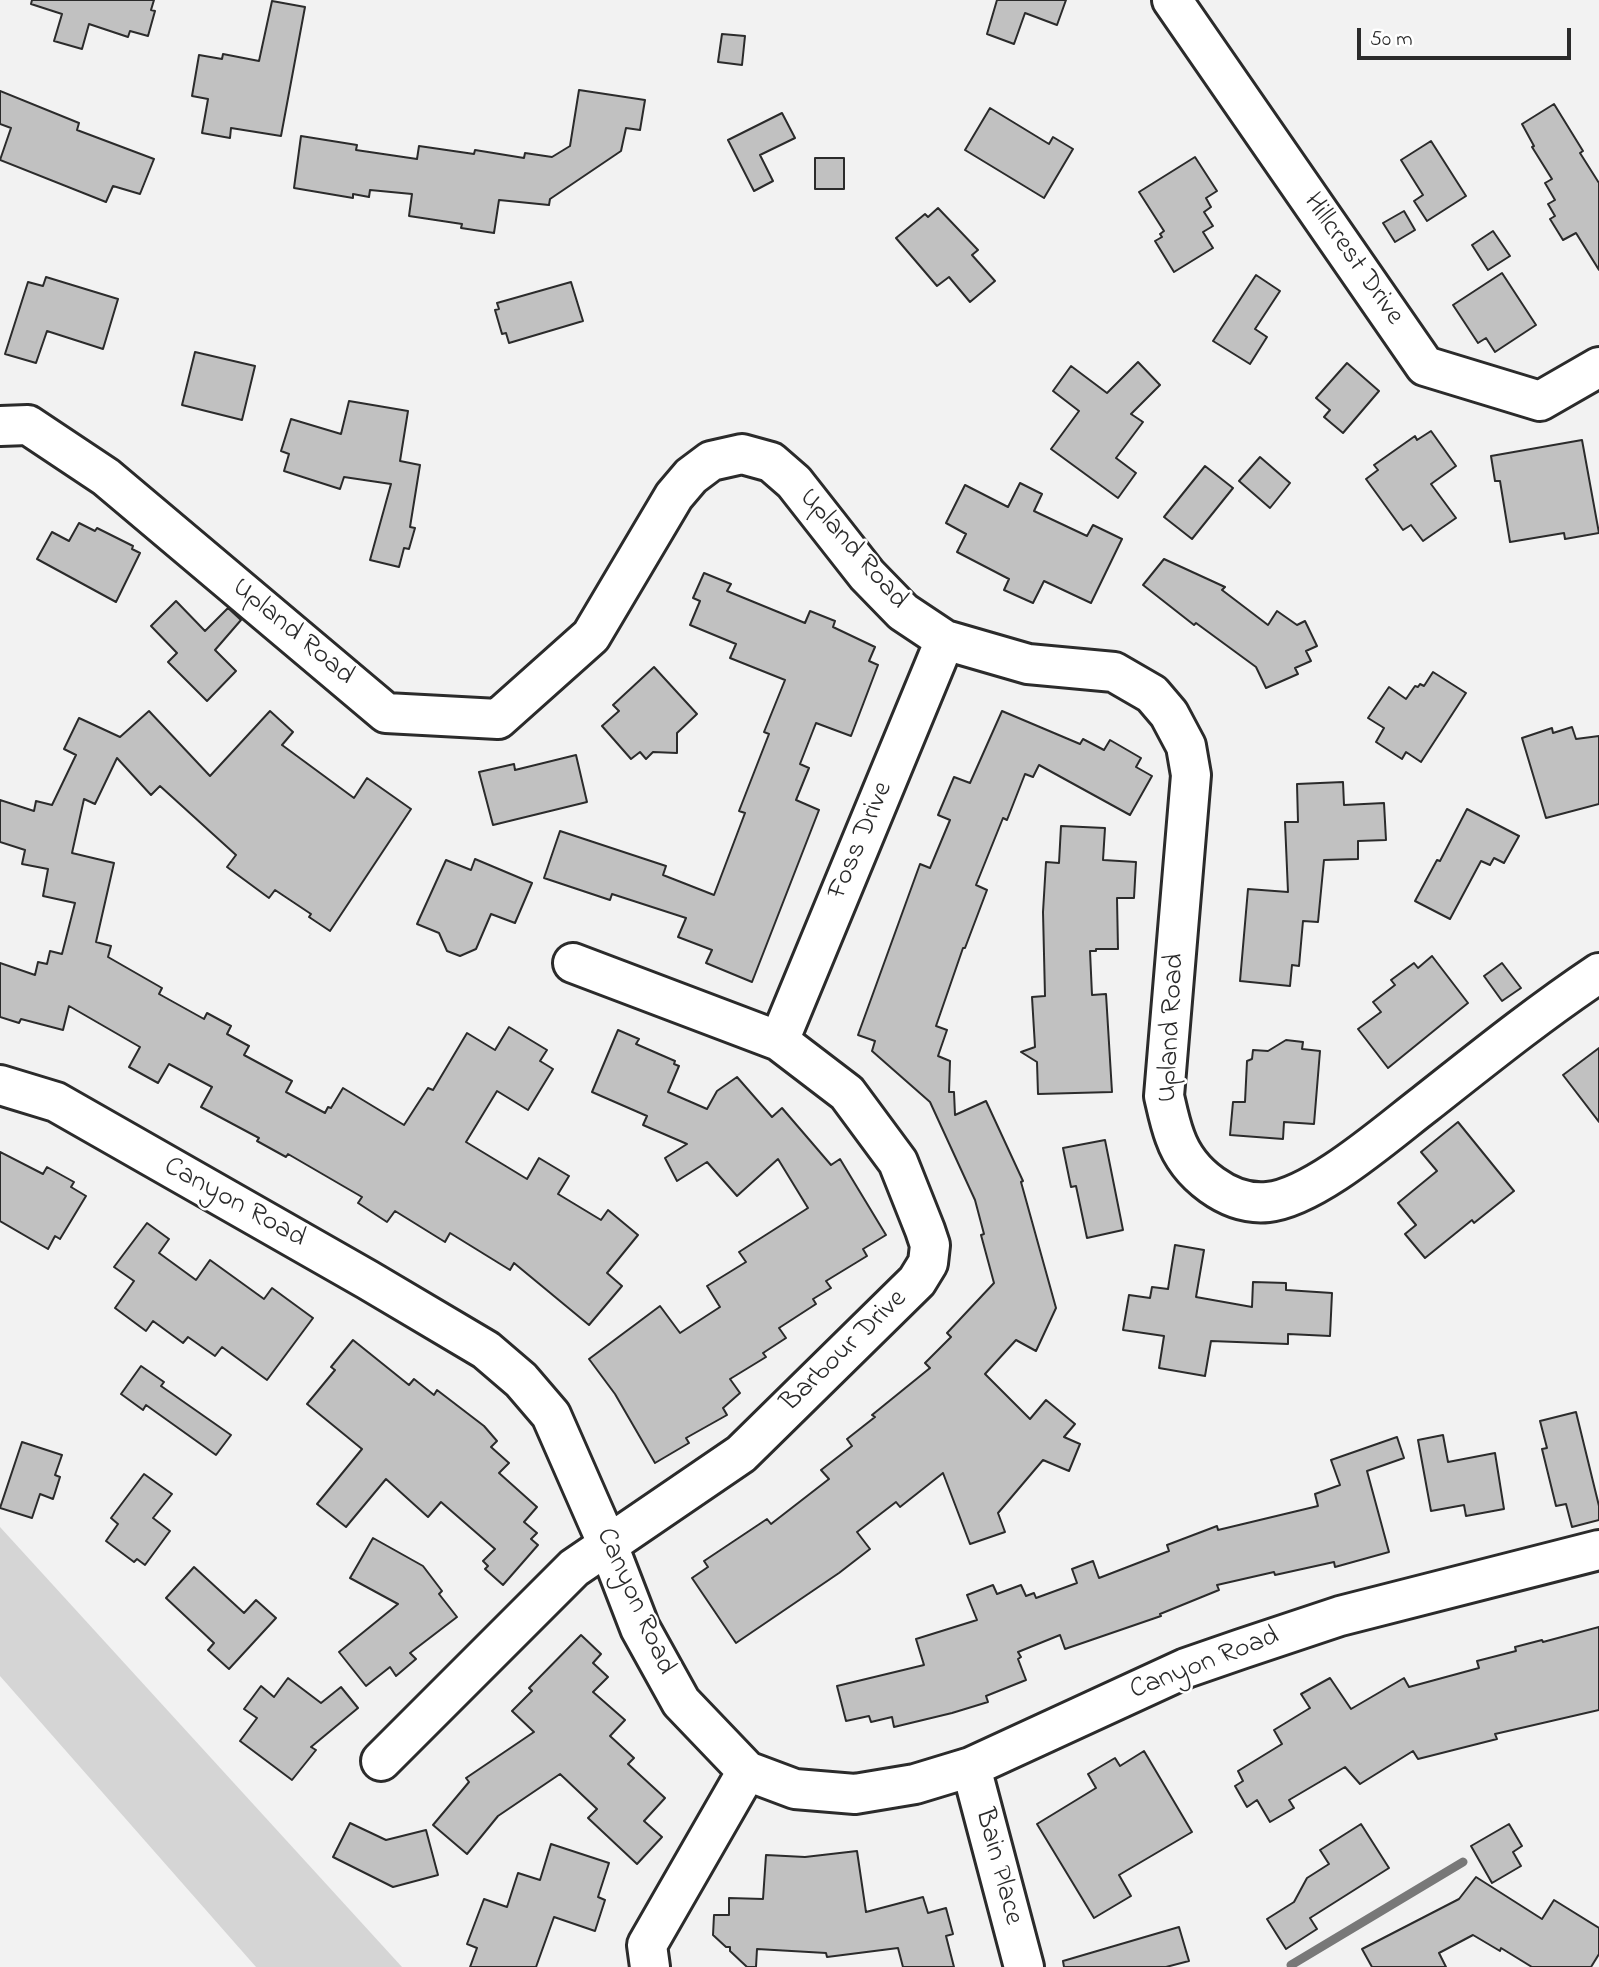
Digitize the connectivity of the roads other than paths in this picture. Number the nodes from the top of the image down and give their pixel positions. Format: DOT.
graph roads {
  1 [pos="1172,0"];
  2 [pos="1599,367"];
  3 [pos="0,426"];
  4 [pos="946,640"];
  5 [pos="573,963"];
  6 [pos="1599,973"];
  7 [pos="779,1041"];
  8 [pos="0,1085"];
  9 [pos="608,1545"];
  10 [pos="1599,1550"];
  11 [pos="381,1761"];
  12 [pos="971,1767"];
  13 [pos="747,1771"];
  14 [pos="650,1967"];
  15 [pos="1024,1967"];
  1 -- 2 [label="street, Hillcrest Drive"];
  3 -- 4 [label="street, Upland Road"];
  4 -- 6 [label="street, Upland Road"];
  4 -- 7 [label="street, Foss Drive"];
  5 -- 7 [label="street, Barbour Drive"];
  7 -- 9 [label="street, Barbour Drive"];
  8 -- 9 [label="street, Canyon Road"];
  9 -- 11 [label="street, Barbour Drive"];
  9 -- 13 [label="street, Canyon Road"];
  10 -- 12 [label="street, Canyon Road"];
  12 -- 13 [label="street, Canyon Road"];
  12 -- 15 [label="street, Bain Place"];
  13 -- 14 [label="street"];
}
